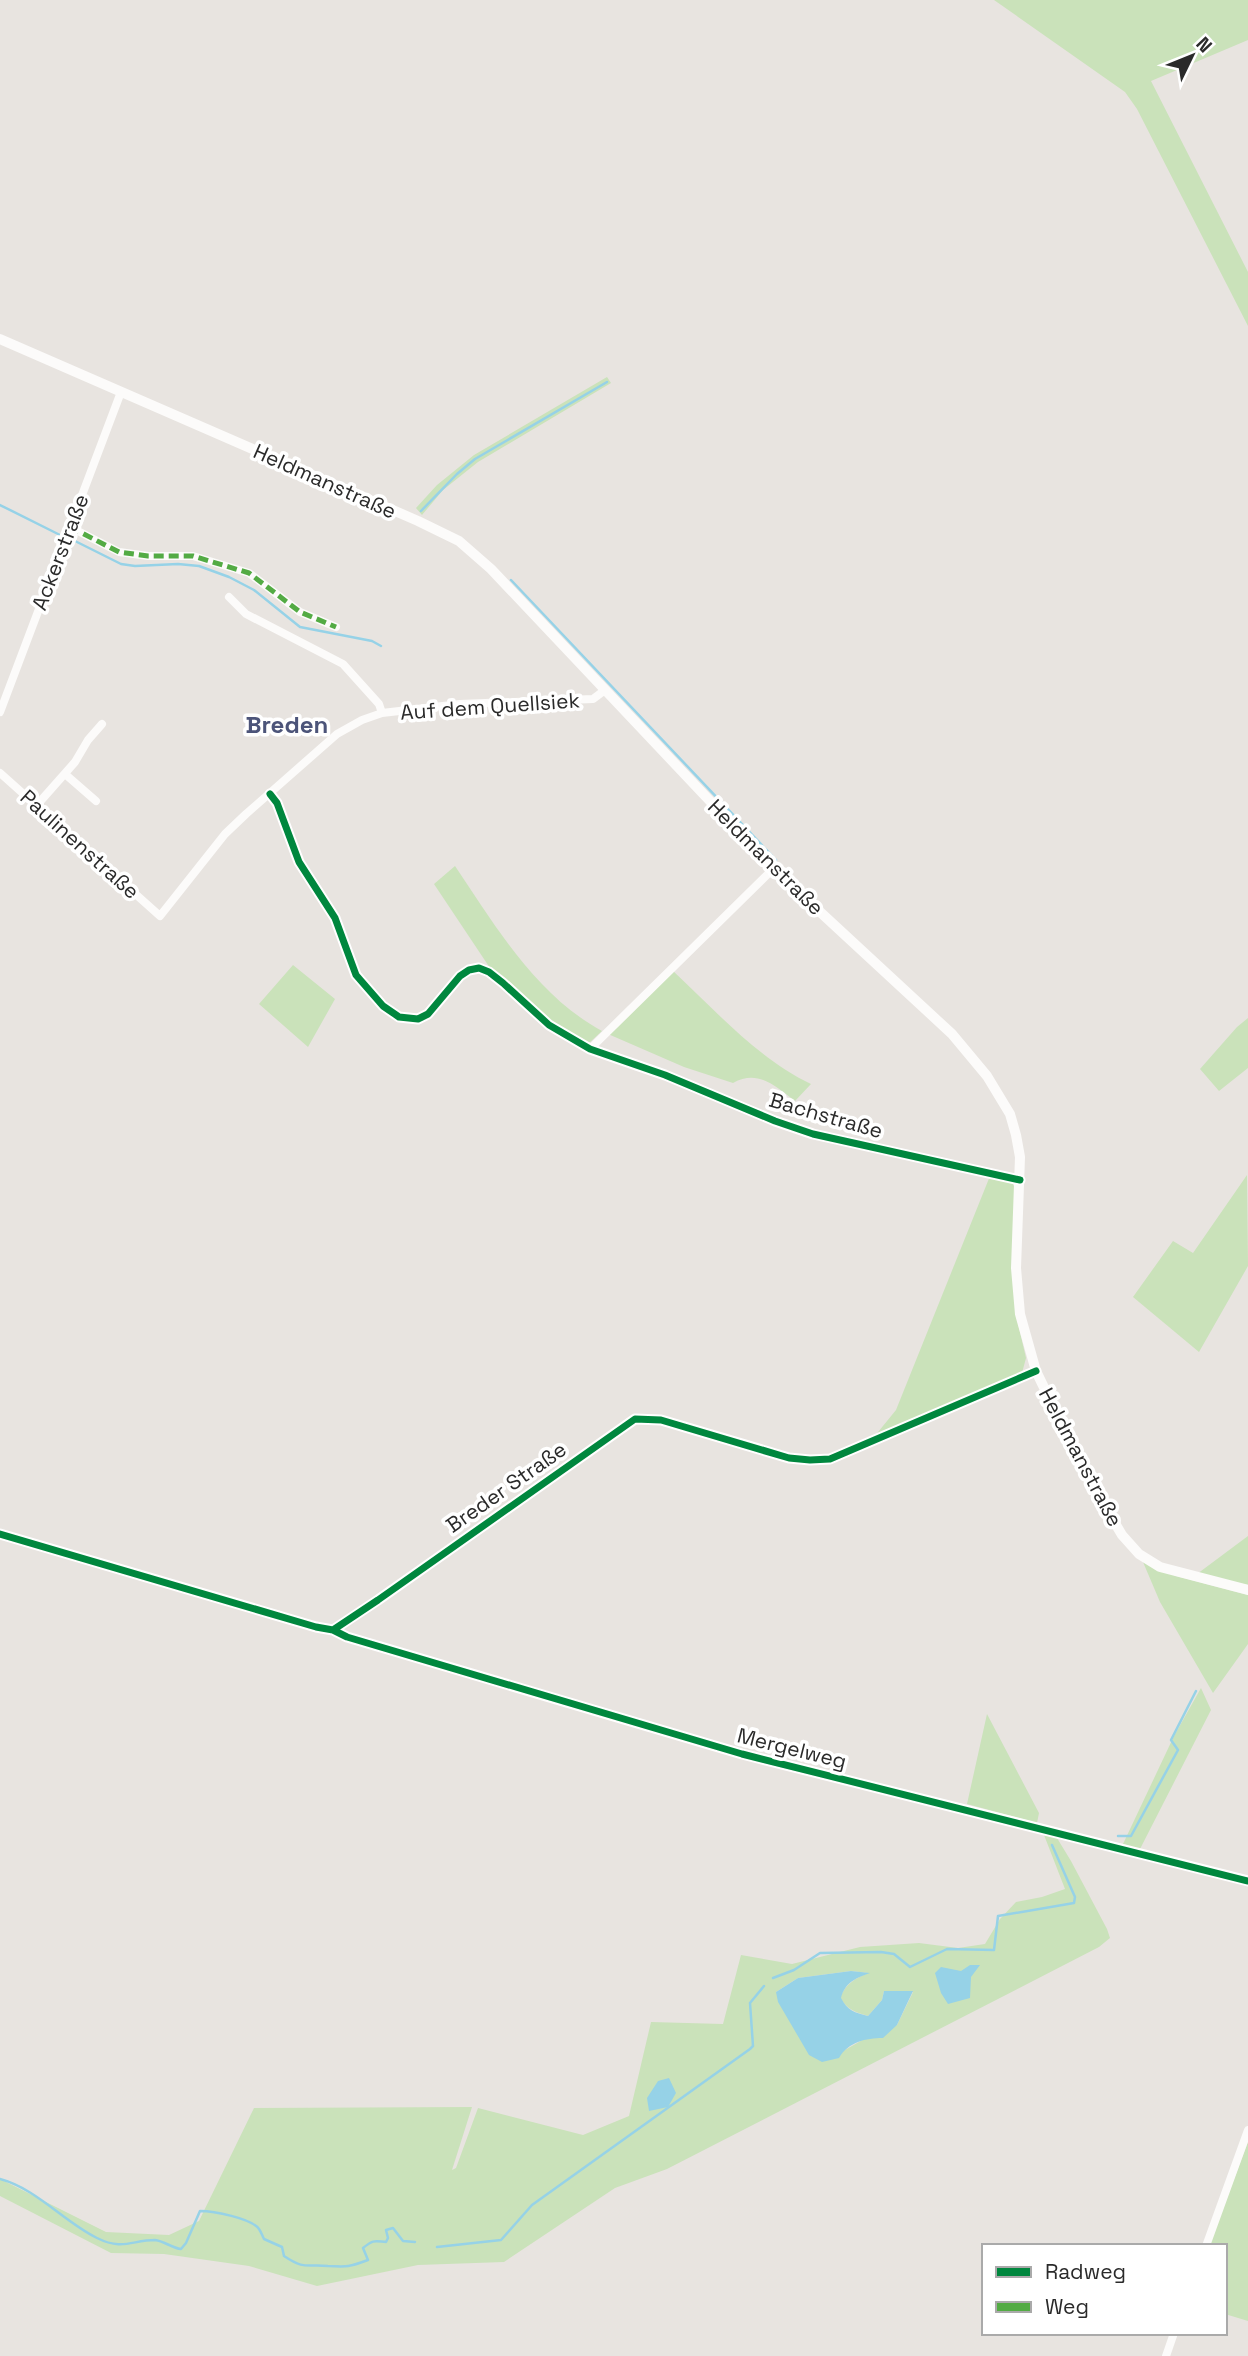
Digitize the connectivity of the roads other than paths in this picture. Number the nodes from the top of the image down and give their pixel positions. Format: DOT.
graph roads {
  1 [pos="0,339"];
  2 [pos="121,392"];
  3 [pos="70,527"];
  4 [pos="229,597"];
  5 [pos="336,627"];
  6 [pos="605,690"];
  7 [pos="0,712"];
  8 [pos="382,713"];
  9 [pos="102,724"];
  10 [pos="0,773"];
  11 [pos="65,774"];
  12 [pos="270,794"];
  13 [pos="96,801"];
  14 [pos="37,805"];
  15 [pos="774,868"];
  16 [pos="160,916"];
  17 [pos="590,1049"];
  18 [pos="1020,1180"];
  19 [pos="1036,1371"];
  20 [pos="0,1534"];
  21 [pos="1248,1590"];
  22 [pos="333,1630"];
  23 [pos="1248,1881"];
  24 [pos="1248,2130"];
  25 [pos="1207,2244"];
  26 [pos="1173,2335"];
  27 [pos="1166,2356"];
  1 -- 2 [label="main road, Heldmanstraße"];
  2 -- 3 [label="street, Ackerstraße"];
  2 -- 6 [label="main road, Heldmanstraße"];
  3 -- 5 [label="street"];
  3 -- 7 [label="street, Ackerstraße"];
  4 -- 8 [label="street"];
  6 -- 8 [label="street, Auf dem Quellsiek"];
  6 -- 15 [label="main road, Heldmanstraße"];
  8 -- 12 [label="street, Auf dem Quellsiek"];
  9 -- 11 [label="street"];
  10 -- 14 [label="street, Paulinenstraße"];
  11 -- 13 [label="street"];
  11 -- 14 [label="street"];
  12 -- 16 [label="street, Auf dem Quellsiek"];
  12 -- 17 [label="street, Bachstraße"];
  14 -- 16 [label="street, Paulinenstraße"];
  15 -- 17 [label="street"];
  15 -- 18 [label="main road, Heldmanstraße"];
  17 -- 18 [label="street, Bachstraße"];
  18 -- 19 [label="main road, Heldmanstraße"];
  19 -- 21 [label="main road, Heldmanstraße"];
  19 -- 22 [label="street, Breder Straße"];
  20 -- 22 [label="street"];
  22 -- 23 [label="street, Mergelweg"];
  24 -- 25 [label="street"];
  26 -- 27 [label="street"];
}
